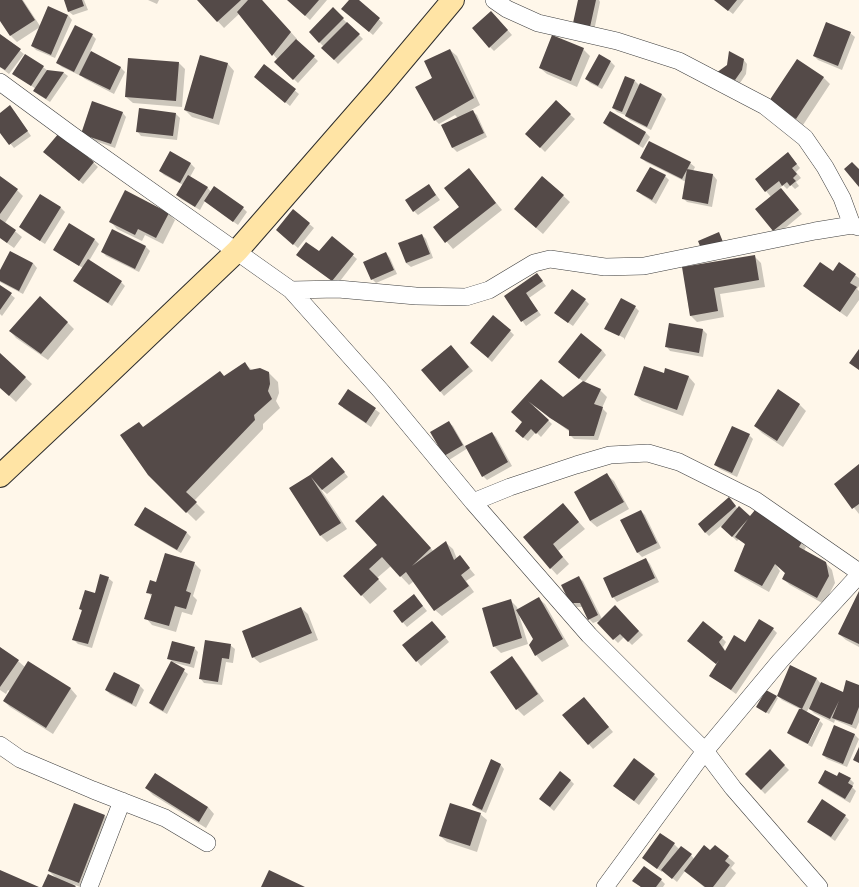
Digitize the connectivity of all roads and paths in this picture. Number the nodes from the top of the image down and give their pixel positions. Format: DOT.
graph roads {
  1 [pos="453,0"];
  2 [pos="494,0"];
  3 [pos="0,82"];
  4 [pos="855,226"];
  5 [pos="237,251"];
  6 [pos="291,290"];
  7 [pos="0,476"];
  8 [pos="473,502"];
  9 [pos="859,572"];
  10 [pos="859,575"];
  11 [pos="0,744"];
  12 [pos="705,751"];
  13 [pos="122,801"];
  14 [pos="207,843"];
  15 [pos="89,887"];
  16 [pos="605,887"];
  17 [pos="819,887"];
  1 -- 5 [label="main road"];
  2 -- 4 [label="street"];
  3 -- 5 [label="street"];
  4 -- 6 [label="street"];
  5 -- 6 [label="street"];
  5 -- 7 [label="main road"];
  6 -- 8 [label="street"];
  8 -- 9 [label="street"];
  8 -- 12 [label="street"];
  10 -- 12 [label="street"];
  11 -- 13 [label="street"];
  12 -- 16 [label="street"];
  12 -- 17 [label="street"];
  13 -- 14 [label="street"];
  13 -- 15 [label="street"];
}
